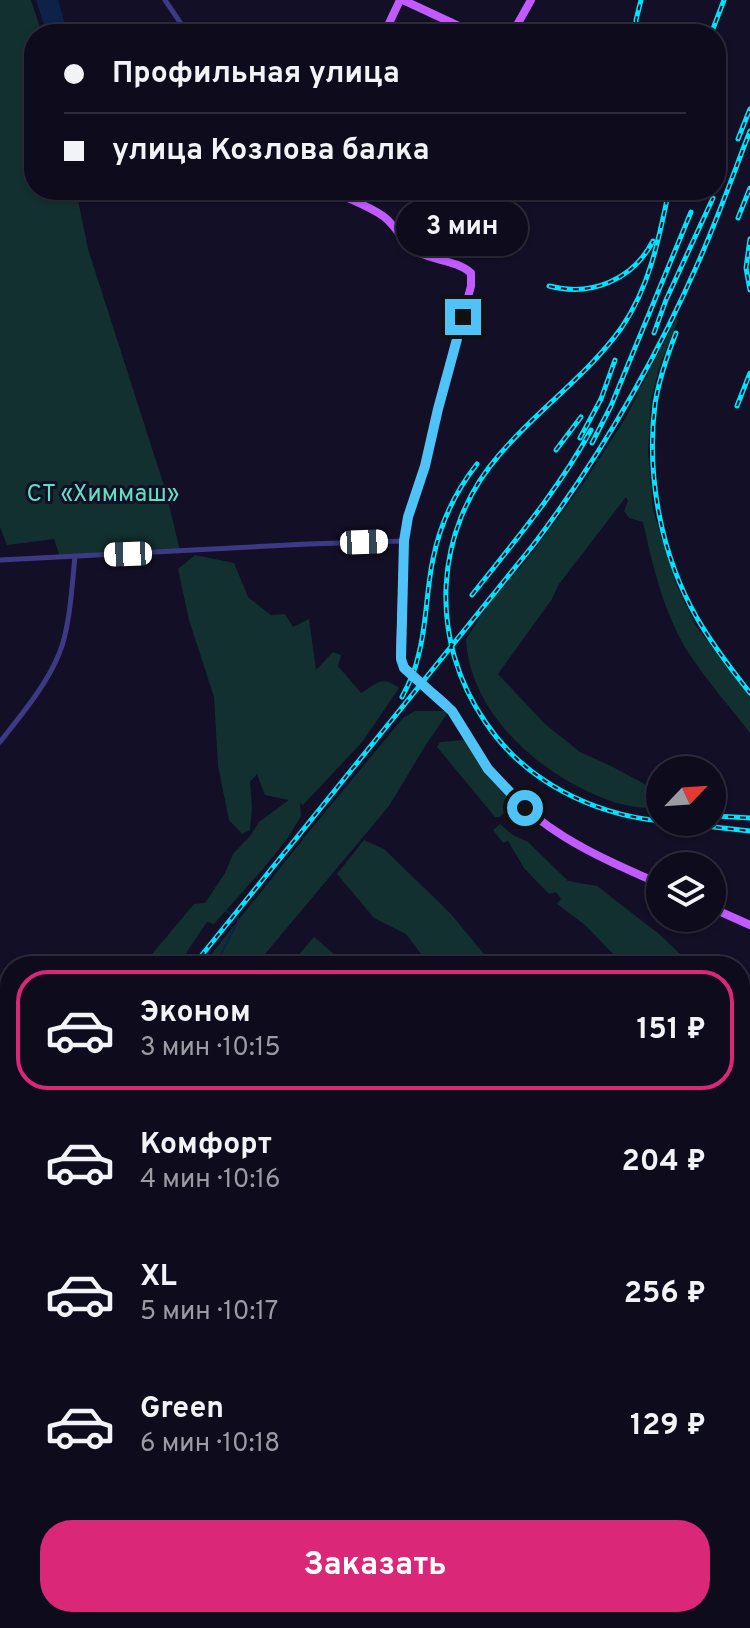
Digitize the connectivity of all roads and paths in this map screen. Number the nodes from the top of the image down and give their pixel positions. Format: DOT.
graph roads {
  1 [pos="165,0"];
  2 [pos="402,0"];
  3 [pos="531,0"];
  4 [pos="181,24"];
  5 [pos="389,24"];
  6 [pos="454,24"];
  7 [pos="518,24"];
  8 [pos="351,200"];
  9 [pos="404,541"];
  10 [pos="75,556"];
  11 [pos="0,560"];
  12 [pos="0,742"];
  13 [pos="646,878"];
  14 [pos="726,914"];
  15 [pos="750,925"];
  1 -- 4 [label="street"];
  2 -- 5 [label="main road"];
  2 -- 6 [label="main road"];
  3 -- 7 [label="main road"];
  8 -- 9 [label="main road"];
  9 -- 10 [label="street"];
  9 -- 13 [label="main road"];
  10 -- 11 [label="street"];
  10 -- 12 [label="street"];
  14 -- 15 [label="main road"];
}
